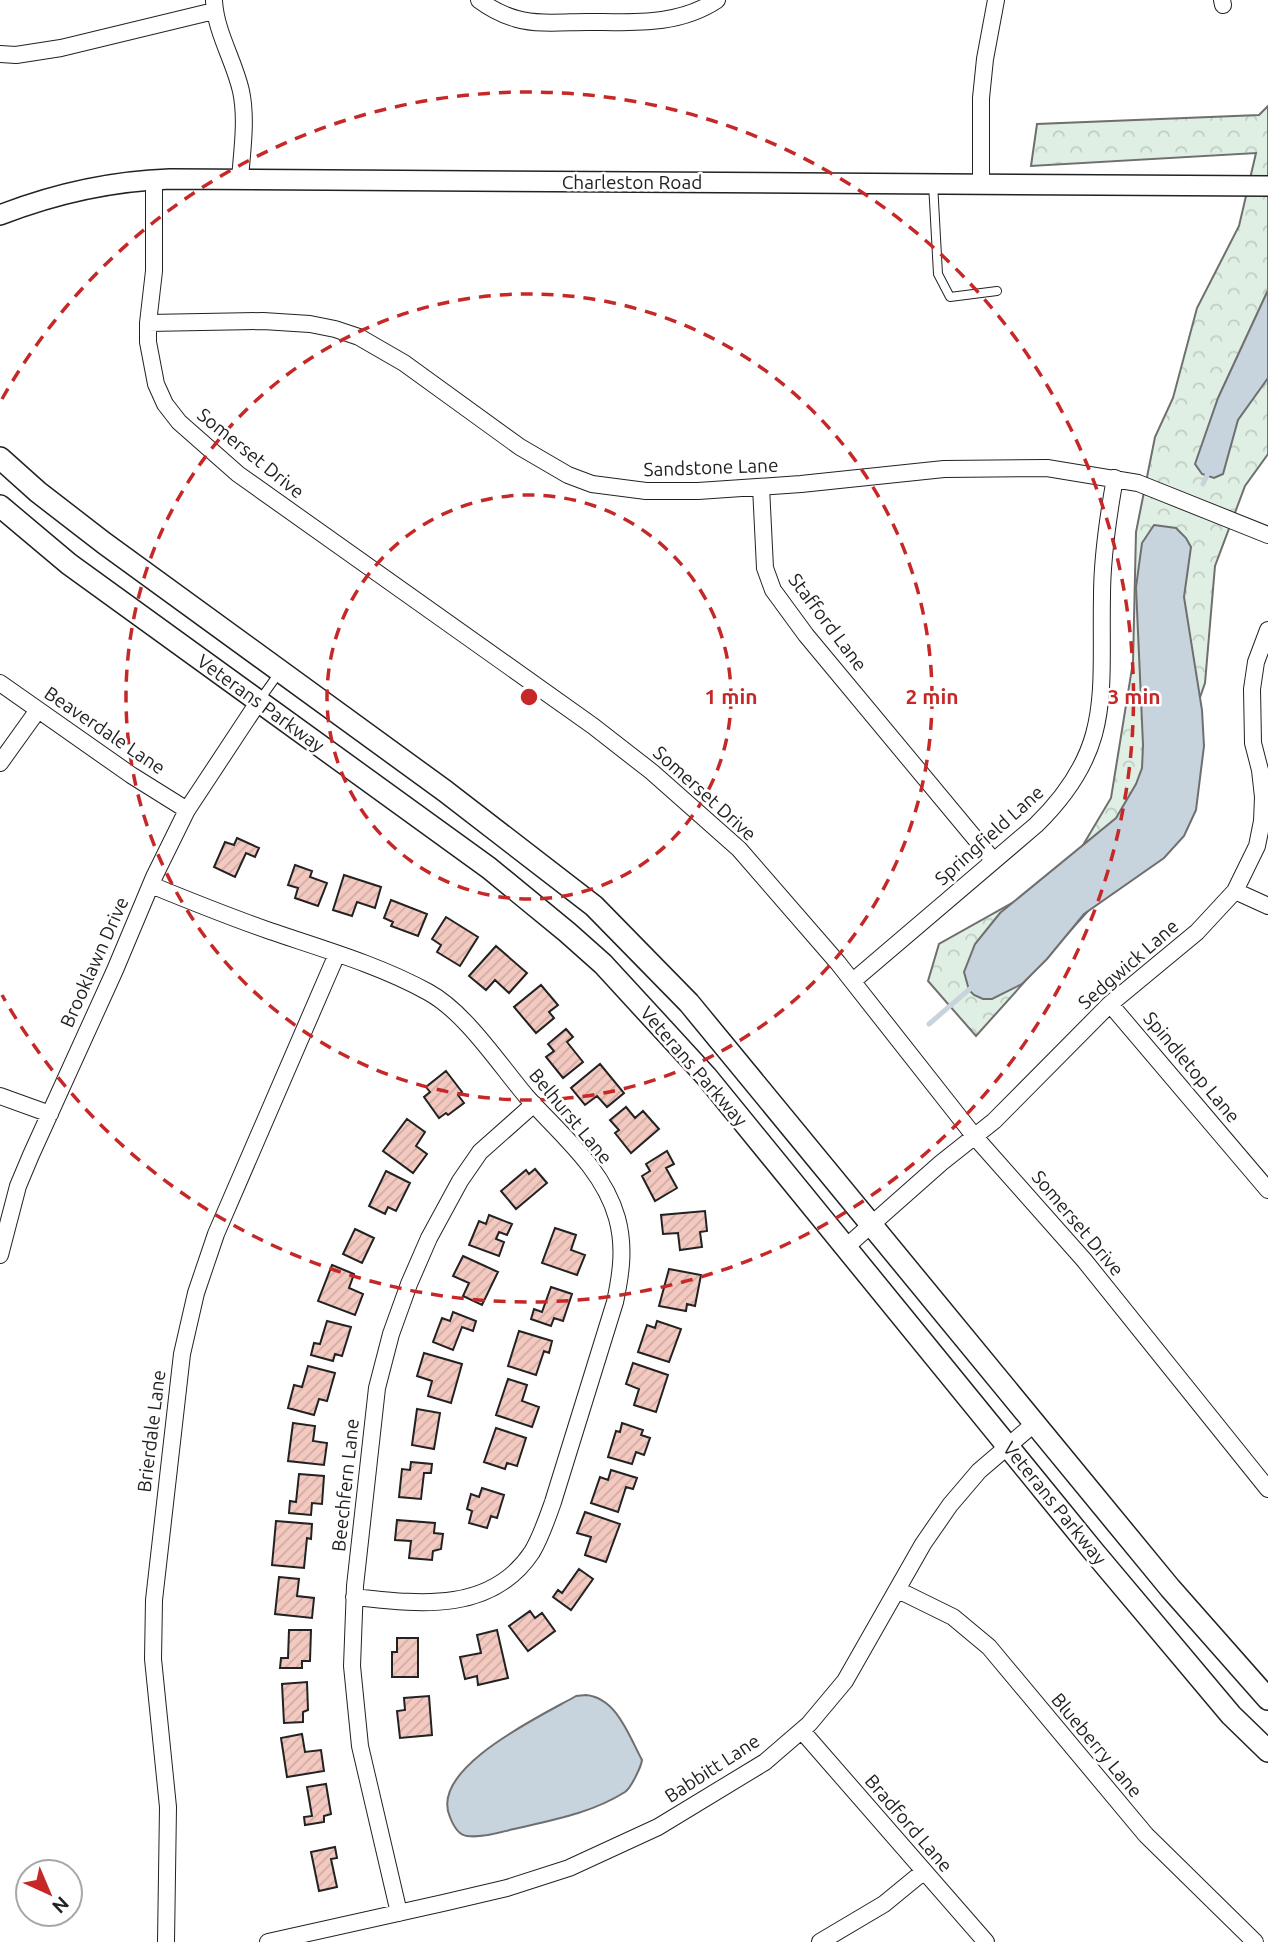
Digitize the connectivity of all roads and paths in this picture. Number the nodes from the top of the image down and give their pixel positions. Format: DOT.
graph roads {
  1 [pos="479,0"];
  2 [pos="717,0"];
  3 [pos="996,0"];
  4 [pos="214,5"];
  5 [pos="0,54"];
  6 [pos="153,179"];
  7 [pos="240,179"];
  8 [pos="933,183"];
  9 [pos="981,184"];
  10 [pos="1268,186"];
  11 [pos="0,215"];
  12 [pos="997,291"];
  13 [pos="148,323"];
  14 [pos="0,458"];
  15 [pos="1115,478"];
  16 [pos="761,487"];
  17 [pos="0,506"];
  18 [pos="1268,535"];
  19 [pos="1268,630"];
  20 [pos="279,673"];
  21 [pos="0,683"];
  22 [pos="259,701"];
  23 [pos="38,710"];
  24 [pos="1261,734"];
  25 [pos="0,763"];
  26 [pos="187,810"];
  27 [pos="993,860"];
  28 [pos="151,885"];
  29 [pos="1235,891"];
  30 [pos="1268,906"];
  31 [pos="337,954"];
  32 [pos="853,981"];
  33 [pos="1110,1004"];
  34 [pos="0,1096"];
  35 [pos="534,1104"];
  36 [pos="50,1114"];
  37 [pos="975,1137"];
  38 [pos="1268,1190"];
  39 [pos="872,1224"];
  40 [pos="846,1247"];
  41 [pos="0,1255"];
  42 [pos="1035,1423"];
  43 [pos="1008,1445"];
  44 [pos="1268,1489"];
  45 [pos="898,1590"];
  46 [pos="354,1597"];
  47 [pos="1268,1699"];
  48 [pos="802,1731"];
  49 [pos="1268,1751"];
  50 [pos="923,1872"];
  51 [pos="399,1913"];
  52 [pos="166,1942"];
  53 [pos="268,1942"];
  54 [pos="820,1942"];
  55 [pos="986,1942"];
  56 [pos="1255,1942"];
  1 -- 2 [label="street"];
  3 -- 9 [label="street"];
  4 -- 5 [label="street"];
  4 -- 7 [label="street"];
  6 -- 7 [label="street, Charleston Road"];
  6 -- 11 [label="street, Charleston Road"];
  6 -- 13 [label="street, Somerset Drive"];
  7 -- 8 [label="street, Charleston Road"];
  8 -- 9 [label="street, Charleston Road"];
  8 -- 12 [label="lane"];
  9 -- 10 [label="street, Charleston Road"];
  13 -- 16 [label="street, Sandstone Lane"];
  13 -- 32 [label="street, Somerset Drive"];
  14 -- 20 [label="main road, Veterans Parkway"];
  15 -- 16 [label="street, Sandstone Lane"];
  15 -- 18 [label="street, Sandstone Lane"];
  15 -- 27 [label="street, Springfield Lane"];
  16 -- 27 [label="street, Stafford Lane"];
  17 -- 22 [label="main road, Veterans Parkway"];
  19 -- 24 [label="street, Sedgwick Lane"];
  20 -- 22 [label="lane"];
  20 -- 39 [label="main road, Veterans Parkway"];
  21 -- 23 [label="street, Beaverdale Lane"];
  22 -- 26 [label="street, Brooklawn Drive"];
  22 -- 40 [label="main road, Veterans Parkway"];
  23 -- 25 [label="street"];
  23 -- 26 [label="street, Beaverdale Lane"];
  24 -- 29 [label="street, Sedgwick Lane"];
  26 -- 28 [label="street, Brooklawn Drive"];
  27 -- 32 [label="street, Springfield Lane"];
  28 -- 31 [label="street, Belhurst Lane"];
  28 -- 36 [label="street, Brooklawn Drive"];
  29 -- 30 [label="street"];
  29 -- 33 [label="street, Sedgwick Lane"];
  31 -- 35 [label="street, Belhurst Lane"];
  31 -- 52 [label="street, Brierdale Lane"];
  32 -- 37 [label="street, Somerset Drive"];
  33 -- 37 [label="street, Sedgwick Lane"];
  33 -- 38 [label="street, Spindletop Lane"];
  34 -- 36 [label="street"];
  35 -- 46 [label="street, Beechfern Lane"];
  35 -- 46 [label="street, Belhurst Lane"];
  36 -- 41 [label="street, Brooklawn Drive"];
  37 -- 39 [label="street, Sedgwick Lane"];
  37 -- 44 [label="street, Somerset Drive"];
  39 -- 40 [label="street, Sedgwick Lane"];
  39 -- 42 [label="main road, Veterans Parkway"];
  40 -- 43 [label="main road, Veterans Parkway"];
  42 -- 43 [label="street, Babbitt Lane"];
  42 -- 47 [label="main road, Veterans Parkway"];
  43 -- 45 [label="street, Babbitt Lane"];
  43 -- 49 [label="main road, Veterans Parkway"];
  45 -- 48 [label="street, Babbitt Lane"];
  45 -- 56 [label="street, Blueberry Lane"];
  46 -- 51 [label="street, Beechfern Lane"];
  48 -- 50 [label="street, Bradford Lane"];
  48 -- 51 [label="street, Babbitt Lane"];
  50 -- 54 [label="street"];
  50 -- 55 [label="street, Bradford Lane"];
  51 -- 53 [label="street, Babbitt Lane"];
}
